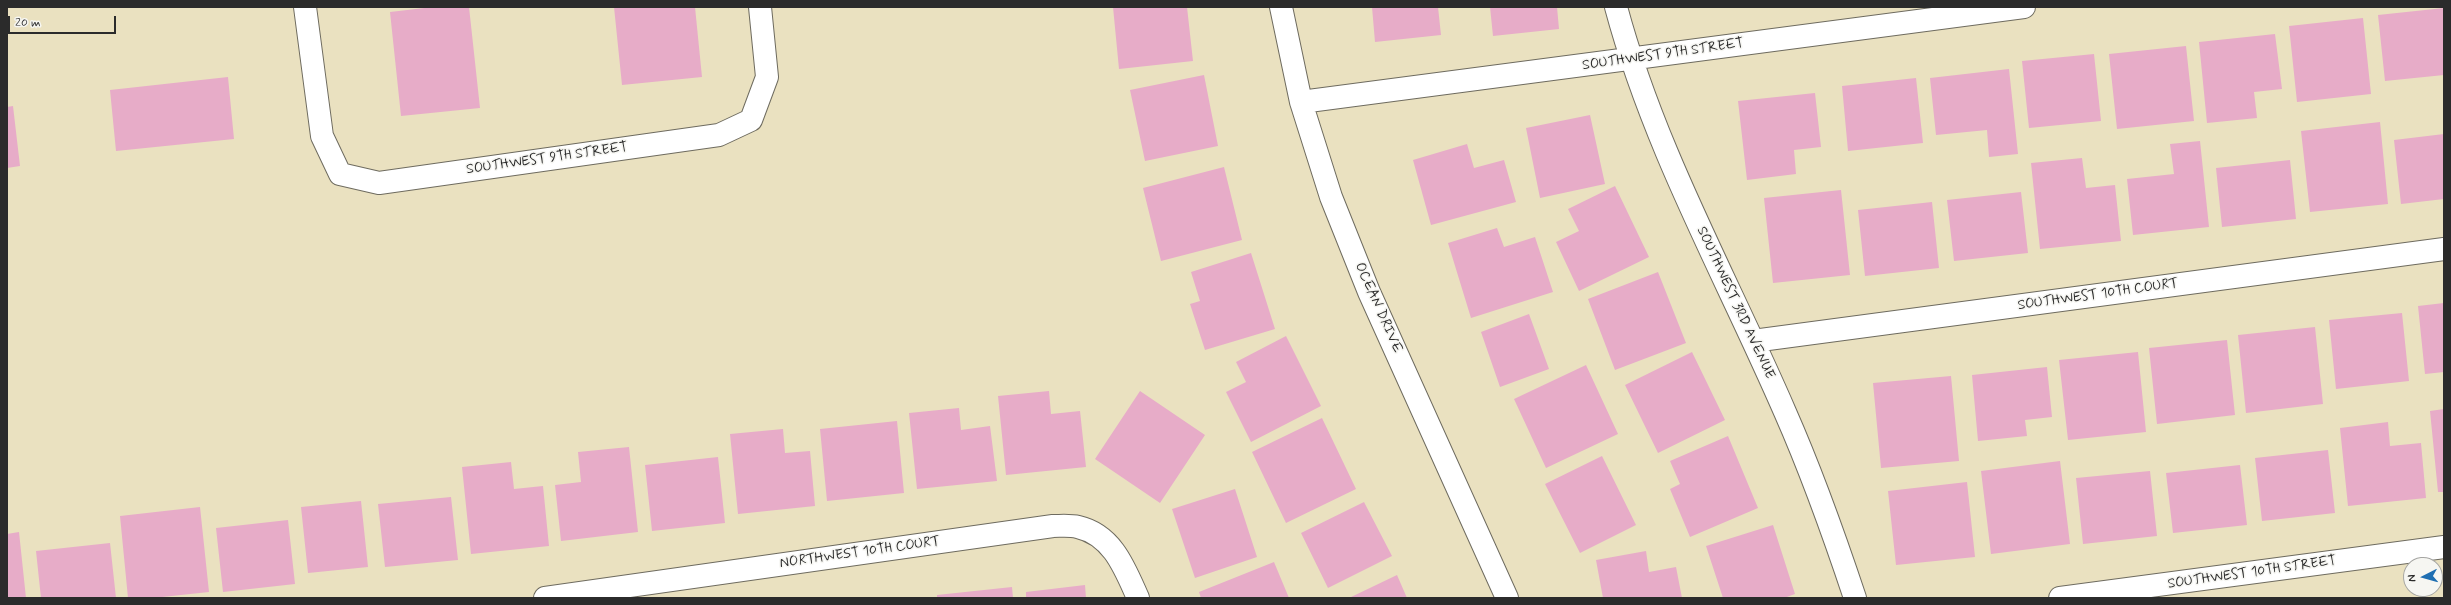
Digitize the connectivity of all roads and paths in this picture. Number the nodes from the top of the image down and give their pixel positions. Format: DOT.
graph roads {
  1 [pos="305,7"];
  2 [pos="760,7"];
  3 [pos="1280,7"];
  4 [pos="1616,7"];
  5 [pos="2024,7"];
  6 [pos="1630,59"];
  7 [pos="1301,102"];
  8 [pos="2444,249"];
  9 [pos="1753,341"];
  10 [pos="2444,547"];
  11 [pos="2171,591"];
  12 [pos="545,598"];
  13 [pos="1138,598"];
  14 [pos="1507,598"];
  15 [pos="1855,598"];
  16 [pos="2060,598"];
  1 -- 2 [label="street, SOUTHWEST 9TH STREET"];
  3 -- 7 [label="street, OCEAN DRIVE"];
  4 -- 6 [label="street, SOUTHWEST 3RD AVENUE"];
  5 -- 6 [label="street, SOUTHWEST 9TH STREET"];
  6 -- 7 [label="street, SOUTHWEST 9TH STREET"];
  6 -- 9 [label="street, SOUTHWEST 3RD AVENUE"];
  7 -- 14 [label="street, OCEAN DRIVE"];
  8 -- 9 [label="street, SOUTHWEST 10TH COURT"];
  9 -- 15 [label="street, SOUTHWEST 3RD AVENUE"];
  10 -- 11 [label="street, SOUTHWEST 10TH STREET"];
  11 -- 16 [label="street, SOUTHWEST 10TH STREET"];
  12 -- 13 [label="street, NORTHWEST 10TH COURT"];
}
